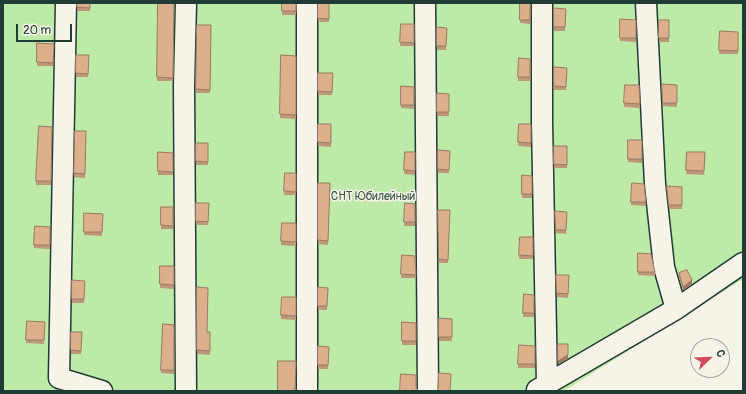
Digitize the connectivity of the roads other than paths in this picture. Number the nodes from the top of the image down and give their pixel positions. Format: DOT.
graph roads {
  1 [pos="66,3"];
  2 [pos="186,3"];
  3 [pos="307,3"];
  4 [pos="425,3"];
  5 [pos="542,3"];
  6 [pos="646,3"];
  7 [pos="743,263"];
  8 [pos="676,309"];
  9 [pos="541,388"];
  10 [pos="102,391"];
  11 [pos="186,391"];
  12 [pos="306,391"];
  13 [pos="428,391"];
  1 -- 10 [label="street"];
  2 -- 11 [label="street"];
  3 -- 12 [label="street"];
  4 -- 13 [label="street"];
  5 -- 9 [label="street"];
  6 -- 8 [label="street"];
  7 -- 8 [label="street"];
  8 -- 9 [label="street"];
}
